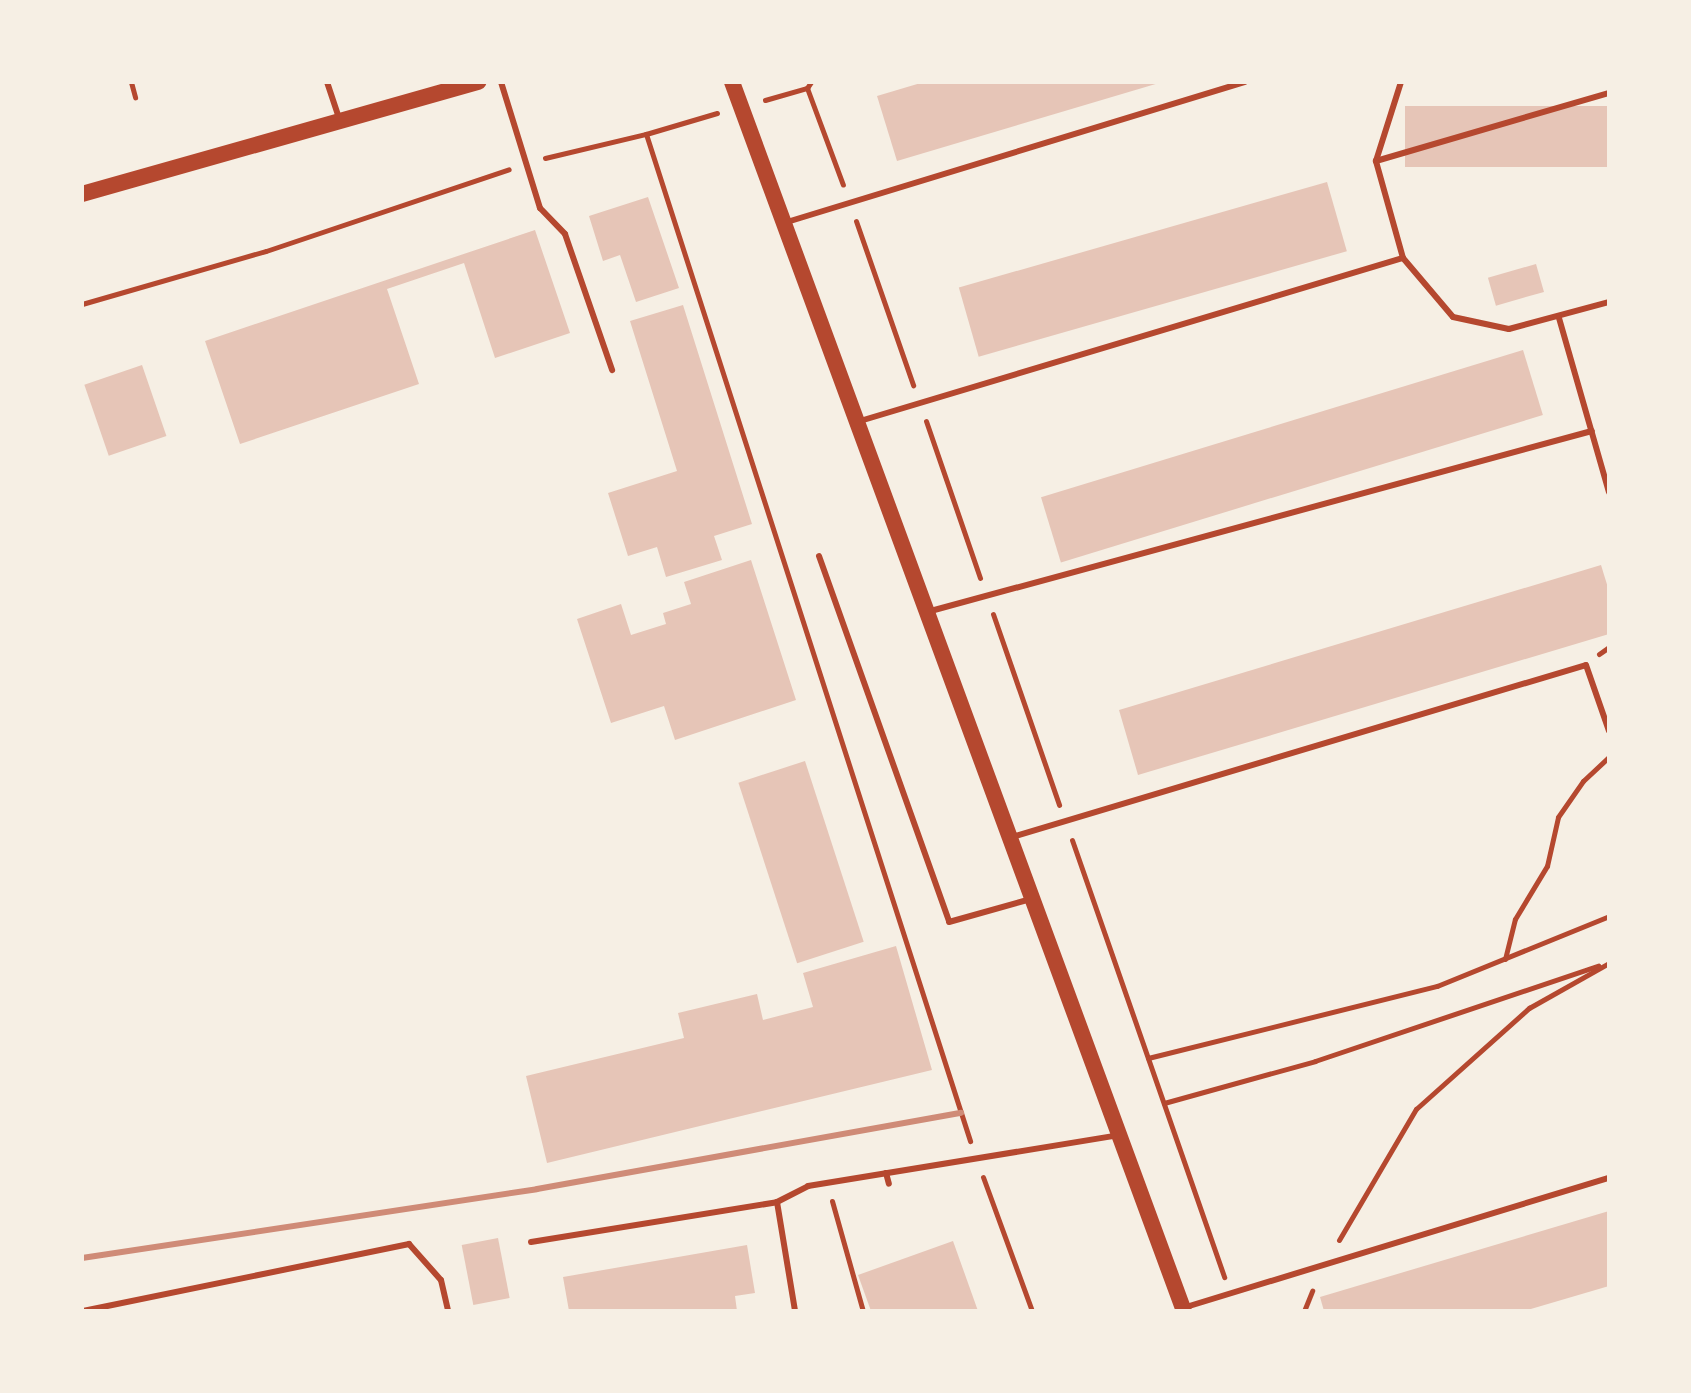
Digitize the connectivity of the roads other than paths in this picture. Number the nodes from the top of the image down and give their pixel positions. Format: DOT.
graph roads {
  1 [pos="327,82"];
  2 [pos="478,82"];
  3 [pos="501,82"];
  4 [pos="732,82"];
  5 [pos="1245,82"];
  6 [pos="1401,82"];
  7 [pos="1609,93"];
  8 [pos="340,121"];
  9 [pos="1376,161"];
  10 [pos="82,194"];
  11 [pos="787,222"];
  12 [pos="1403,258"];
  13 [pos="1609,302"];
  14 [pos="1559,318"];
  15 [pos="612,370"];
  16 [pos="858,421"];
  17 [pos="1592,431"];
  18 [pos="1609,492"];
  19 [pos="819,556"];
  20 [pos="927,612"];
  21 [pos="1609,731"];
  22 [pos="1008,838"];
  23 [pos="1031,899"];
  24 [pos="1119,1135"];
  25 [pos="886,1173"];
  26 [pos="1609,1178"];
  27 [pos="889,1184"];
  28 [pos="777,1202"];
  29 [pos="531,1242"];
  30 [pos="1183,1310"];
  31 [pos="83,1311"];
  32 [pos="448,1311"];
  33 [pos="795,1311"];
  1 -- 8 [label="lane"];
  2 -- 8 [label="main road"];
  3 -- 15 [label="lane"];
  4 -- 11 [label="main road"];
  5 -- 11 [label="lane"];
  6 -- 9 [label="lane"];
  7 -- 9 [label="lane"];
  8 -- 10 [label="main road"];
  9 -- 12 [label="lane"];
  11 -- 16 [label="main road"];
  12 -- 14 [label="lane"];
  12 -- 16 [label="lane"];
  13 -- 14 [label="lane"];
  14 -- 17 [label="lane"];
  16 -- 20 [label="main road"];
  17 -- 18 [label="lane"];
  17 -- 20 [label="lane"];
  19 -- 23 [label="lane"];
  20 -- 22 [label="main road"];
  21 -- 22 [label="lane"];
  22 -- 23 [label="main road"];
  23 -- 24 [label="main road"];
  24 -- 25 [label="lane"];
  24 -- 30 [label="main road"];
  25 -- 27 [label="lane"];
  25 -- 28 [label="lane"];
  26 -- 30 [label="lane"];
  28 -- 29 [label="lane"];
  28 -- 33 [label="lane"];
  31 -- 32 [label="lane"];
}
